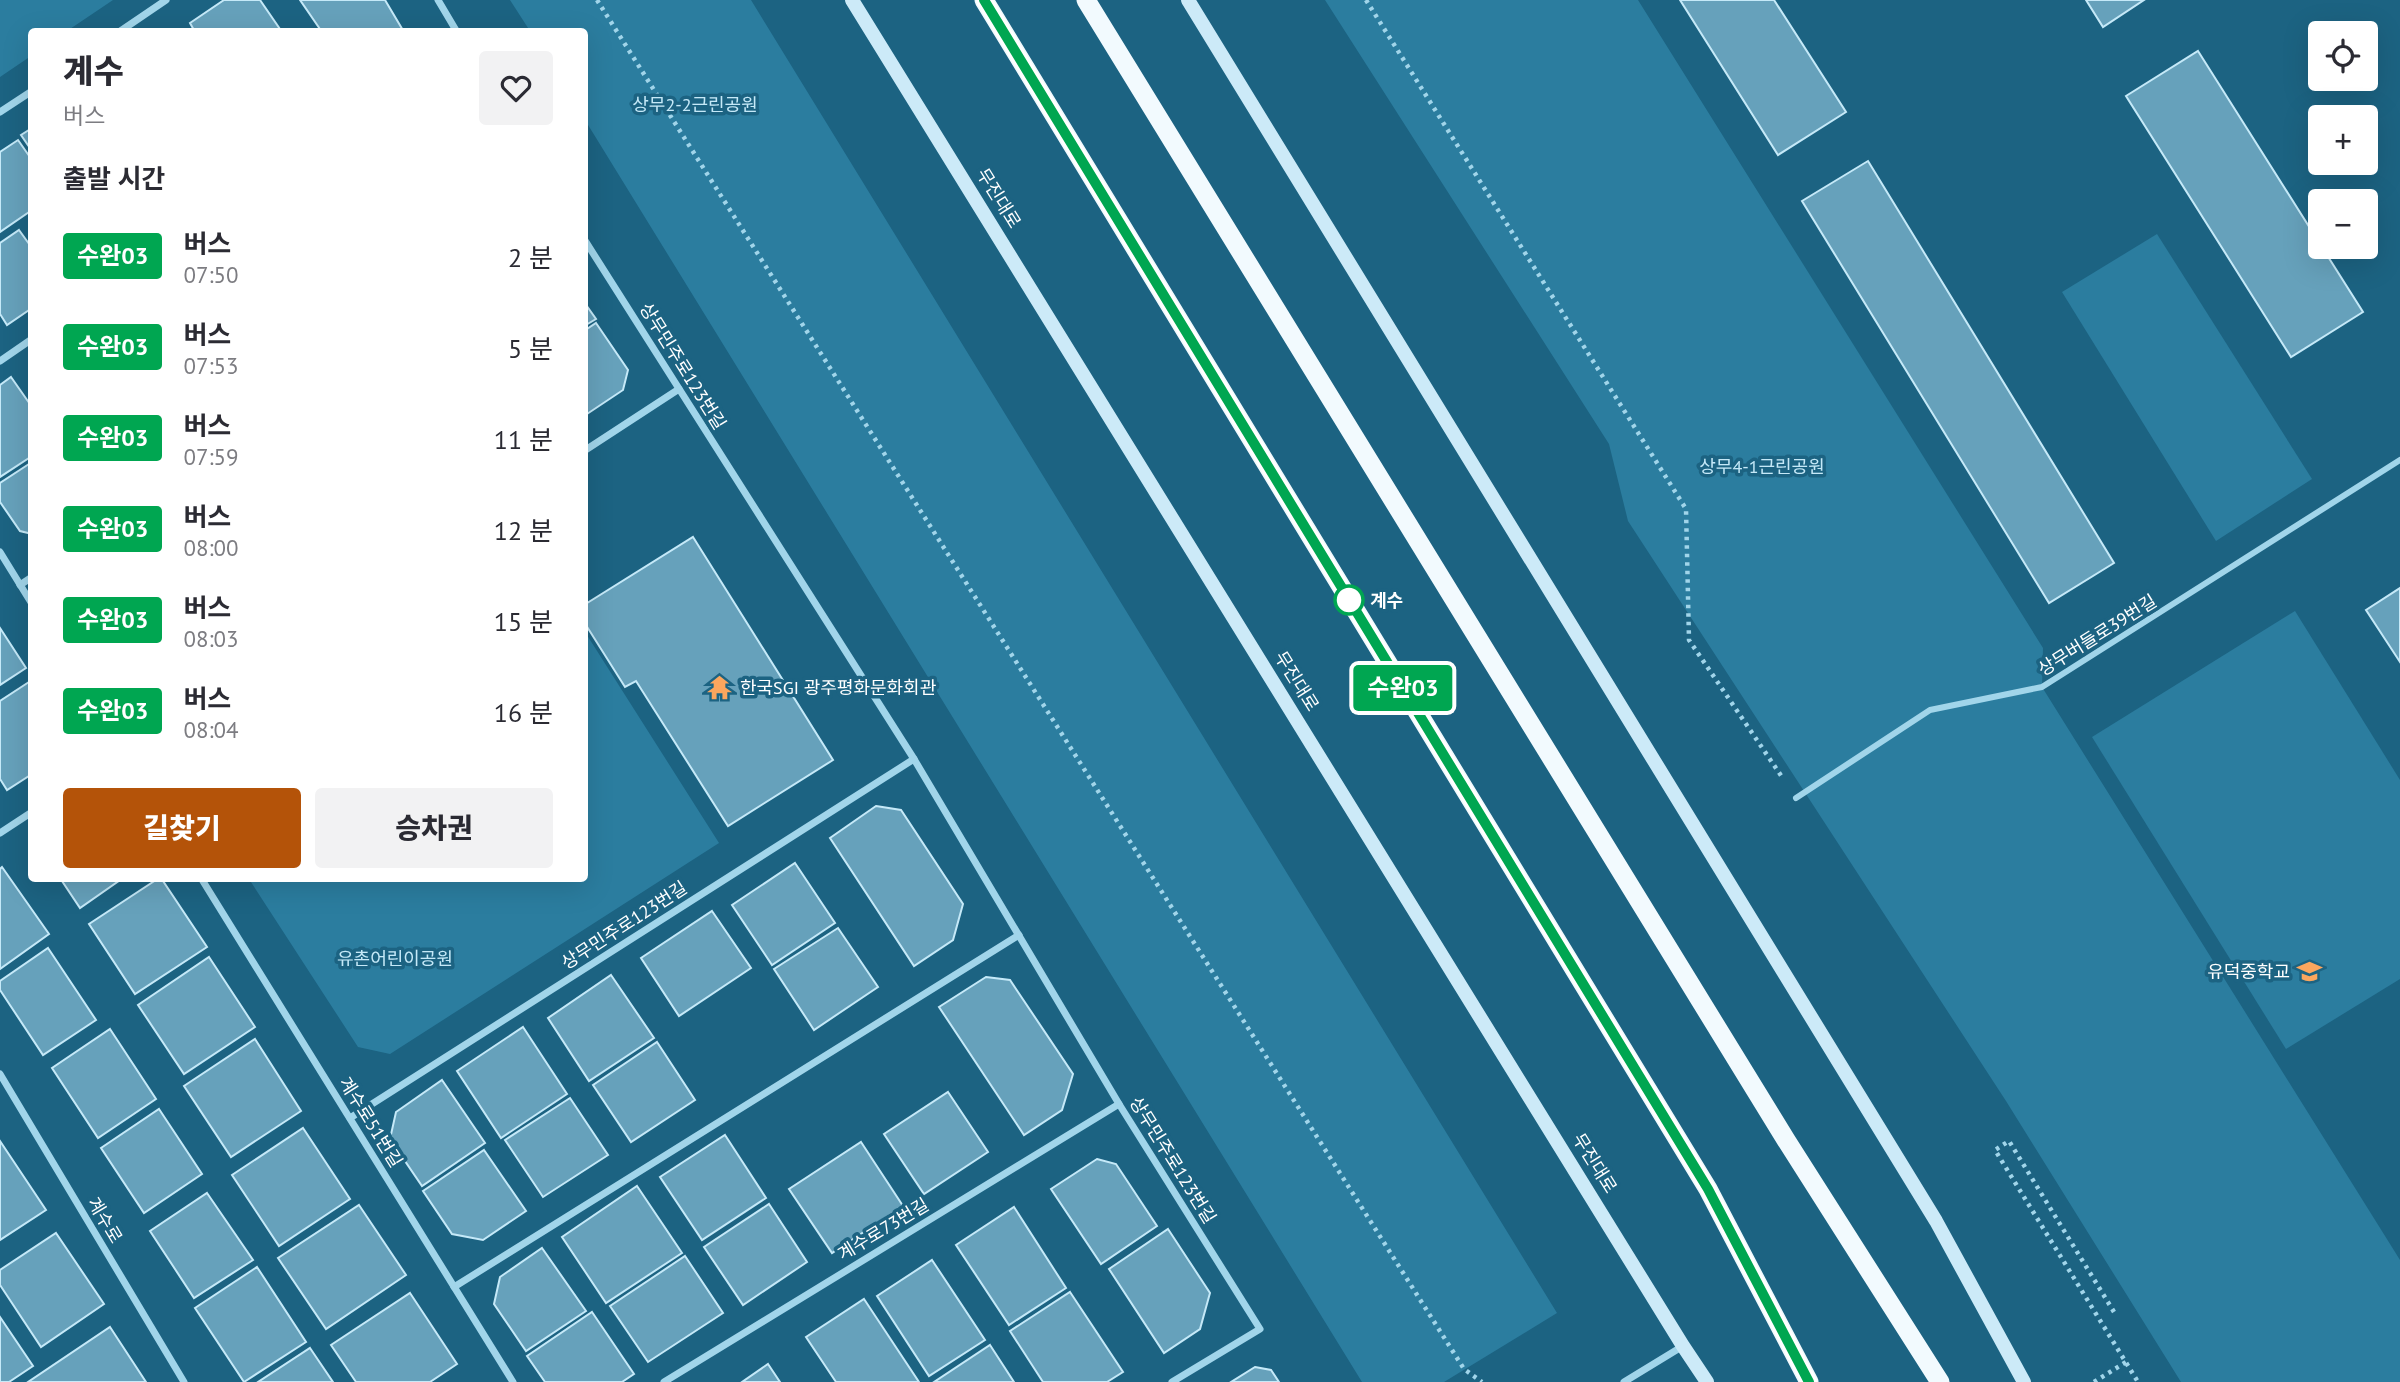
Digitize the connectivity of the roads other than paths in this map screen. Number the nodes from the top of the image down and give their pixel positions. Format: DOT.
graph roads {
  1 [pos="166,0"];
  2 [pos="438,0"];
  3 [pos="852,0"];
  4 [pos="984,0"];
  5 [pos="1086,0"];
  6 [pos="1188,0"];
  7 [pos="126,28"];
  8 [pos="455,28"];
  9 [pos="28,94"];
  10 [pos="0,112"];
  11 [pos="588,245"];
  12 [pos="28,342"];
  13 [pos="0,361"];
  14 [pos="679,389"];
  15 [pos="588,448"];
  16 [pos="2400,460"];
  17 [pos="0,552"];
  18 [pos="28,580"];
  19 [pos="20,585"];
  20 [pos="28,598"];
  21 [pos="914,758"];
  22 [pos="1796,798"];
  23 [pos="28,815"];
  24 [pos="0,833"];
  25 [pos="203,882"];
  26 [pos="1019,935"];
  27 [pos="0,1074"];
  28 [pos="1119,1104"];
  29 [pos="350,1118"];
  30 [pos="454,1287"];
  31 [pos="1682,1346"];
  32 [pos="184,1382"];
  33 [pos="513,1382"];
  34 [pos="665,1382"];
  35 [pos="1172,1382"];
  36 [pos="1624,1382"];
  37 [pos="1707,1382"];
  38 [pos="1809,1382"];
  39 [pos="1940,1382"];
  40 [pos="2024,1382"];
  1 -- 7 [label="street"];
  2 -- 8 [label="street"];
  3 -- 31 [label="main road, 무진대로"];
  4 -- 38 [label="highway"];
  5 -- 39 [label="highway"];
  6 -- 40 [label="main road"];
  9 -- 10 [label="street"];
  11 -- 14 [label="street, 상무민주로123번길"];
  12 -- 13 [label="street"];
  14 -- 15 [label="street"];
  14 -- 21 [label="street, 상무민주로123번길"];
  16 -- 22 [label="street, 상무버들로39번길"];
  17 -- 19 [label="street"];
  18 -- 19 [label="street"];
  19 -- 20 [label="street"];
  21 -- 26 [label="street, 상무민주로123번길"];
  21 -- 29 [label="street, 상무민주로123번길"];
  23 -- 24 [label="street"];
  25 -- 29 [label="street, 계수로51번길"];
  26 -- 28 [label="street, 상무민주로123번길"];
  26 -- 30 [label="street"];
  27 -- 32 [label="street, 계수로"];
  28 -- 34 [label="street, 계수로73번길"];
  28 -- 35 [label="street, 상무민주로123번길"];
  29 -- 30 [label="street, 계수로51번길"];
  30 -- 33 [label="street, 계수로51번길"];
  31 -- 36 [label="street"];
  31 -- 37 [label="main road, 무진대로"];
}
